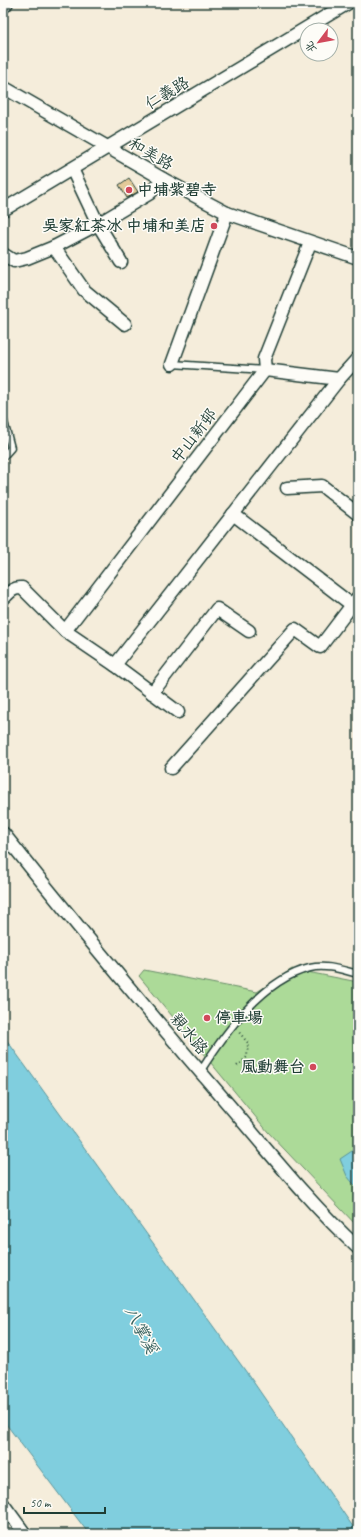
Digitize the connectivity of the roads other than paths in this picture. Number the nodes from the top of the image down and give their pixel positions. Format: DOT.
graph roads {
  1 [pos="348,3"];
  2 [pos="3,88"];
  3 [pos="108,147"];
  4 [pos="72,169"];
  5 [pos="163,179"];
  6 [pos="3,210"];
  7 [pos="227,213"];
  8 [pos="98,224"];
  9 [pos="310,243"];
  10 [pos="54,247"];
  11 [pos="3,254"];
  12 [pos="358,258"];
  13 [pos="121,262"];
  14 [pos="125,324"];
  15 [pos="358,358"];
  16 [pos="172,364"];
  17 [pos="265,370"];
  18 [pos="339,379"];
  19 [pos="3,418"];
  20 [pos="3,457"];
  21 [pos="287,488"];
  22 [pos="233,514"];
  23 [pos="358,514"];
  24 [pos="3,599"];
  25 [pos="355,601"];
  26 [pos="65,631"];
  27 [pos="249,631"];
  28 [pos="115,665"];
  29 [pos="152,693"];
  30 [pos="178,712"];
  31 [pos="170,768"];
  32 [pos="3,833"];
  33 [pos="358,974"];
  34 [pos="200,1072"];
  35 [pos="358,1248"];
  36 [pos="3,1504"];
  37 [pos="25,1534"];
  1 -- 3 [label="street, 仁義路"];
  2 -- 3 [label="street, 和美路"];
  3 -- 4 [label="street, 仁義路"];
  3 -- 5 [label="street, 和美路"];
  4 -- 6 [label="street, 仁義路"];
  4 -- 8 [label="street"];
  5 -- 7 [label="street, 和美路"];
  5 -- 8 [label="street"];
  7 -- 9 [label="street, 和美路"];
  7 -- 16 [label="street"];
  8 -- 10 [label="street"];
  8 -- 13 [label="street"];
  9 -- 12 [label="street, 和美路"];
  9 -- 17 [label="street"];
  10 -- 11 [label="street"];
  10 -- 14 [label="street"];
  15 -- 18 [label="street"];
  16 -- 17 [label="lane"];
  17 -- 18 [label="street"];
  17 -- 26 [label="street, 中山新邨"];
  18 -- 22 [label="street"];
  19 -- 20 [label="lane"];
  21 -- 23 [label="street"];
  22 -- 25 [label="street"];
  22 -- 28 [label="street"];
  24 -- 26 [label="street"];
  25 -- 31 [label="street"];
  26 -- 28 [label="street"];
  27 -- 29 [label="street"];
  28 -- 29 [label="street"];
  29 -- 30 [label="street"];
  32 -- 34 [label="street, 親水路"];
  33 -- 34 [label="lane"];
  34 -- 35 [label="street, 親水路"];
  36 -- 37 [label="street"];
}
